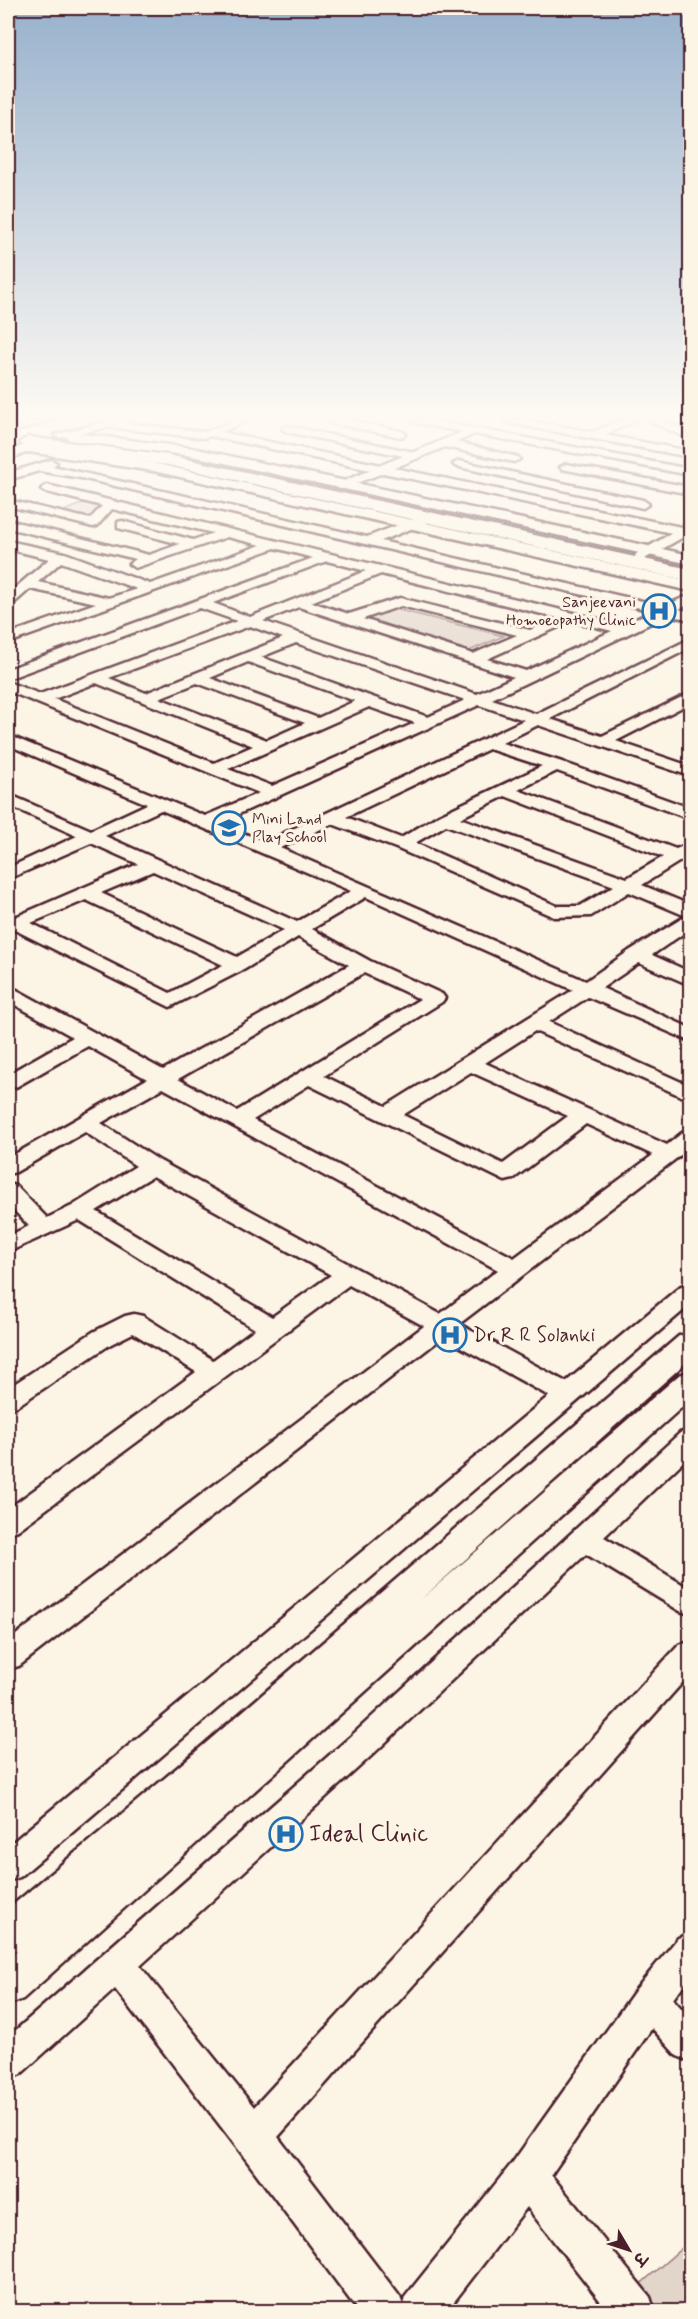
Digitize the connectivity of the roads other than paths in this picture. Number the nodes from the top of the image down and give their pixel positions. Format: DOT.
graph roads {
  1 [pos="28,528"];
  2 [pos="89,528"];
  3 [pos="135,528"];
  4 [pos="211,528"];
  5 [pos="312,528"];
  6 [pos="401,528"];
  7 [pos="425,528"];
  8 [pos="500,528"];
  9 [pos="514,528"];
  10 [pos="673,528"];
  11 [pos="688,531"];
  12 [pos="228,532"];
  13 [pos="367,541"];
  14 [pos="78,542"];
  15 [pos="194,544"];
  16 [pos="8,545"];
  17 [pos="273,545"];
  18 [pos="645,554"];
  19 [pos="60,556"];
  20 [pos="327,557"];
  21 [pos="150,559"];
  22 [pos="690,560"];
  23 [pos="690,568"];
  24 [pos="380,570"];
  25 [pos="109,573"];
  26 [pos="690,575"];
  27 [pos="27,584"];
  28 [pos="690,586"];
  29 [pos="150,589"];
  30 [pos="690,599"];
  31 [pos="8,601"];
  32 [pos="107,602"];
  33 [pos="297,602"];
  34 [pos="202,604"];
  35 [pos="664,610"];
  36 [pos="573,616"];
  37 [pos="690,616"];
  38 [pos="348,619"];
  39 [pos="251,621"];
  40 [pos="625,630"];
  41 [pos="530,634"];
  42 [pos="296,638"];
  43 [pos="8,639"];
  44 [pos="690,643"];
  45 [pos="249,658"];
  46 [pos="474,659"];
  47 [pos="8,674"];
  48 [pos="528,677"];
  49 [pos="95,678"];
  50 [pos="197,678"];
  51 [pos="8,686"];
  52 [pos="690,697"];
  53 [pos="146,698"];
  54 [pos="40,699"];
  55 [pos="480,699"];
  56 [pos="369,701"];
  57 [pos="539,719"];
  58 [pos="319,723"];
  59 [pos="429,723"];
  60 [pos="8,740"];
  61 [pos="604,741"];
  62 [pos="488,744"];
  63 [pos="268,746"];
  64 [pos="690,752"];
  65 [pos="669,764"];
  66 [pos="556,765"];
  67 [pos="214,769"];
  68 [pos="690,771"];
  69 [pos="504,790"];
  70 [pos="274,793"];
  71 [pos="8,799"];
  72 [pos="159,805"];
  73 [pos="27,808"];
  74 [pos="690,814"];
  75 [pos="332,818"];
  76 [pos="8,819"];
  77 [pos="445,819"];
  78 [pos="204,823"];
  79 [pos="90,837"];
  80 [pos="402,844"];
  81 [pos="264,849"];
  82 [pos="684,852"];
  83 [pos="153,864"];
  84 [pos="8,874"];
  85 [pos="628,885"];
  86 [pos="364,891"];
  87 [pos="86,893"];
  88 [pos="690,912"];
  89 [pos="690,921"];
  90 [pos="12,925"];
  91 [pos="297,929"];
  92 [pos="636,955"];
  93 [pos="238,965"];
  94 [pos="363,965"];
  95 [pos="690,979"];
  96 [pos="586,990"];
  97 [pos="8,993"];
  98 [pos="533,1022"];
  99 [pos="690,1035"];
  100 [pos="86,1038"];
  101 [pos="469,1063"];
  102 [pos="308,1076"];
  103 [pos="163,1079"];
  104 [pos="8,1082"];
  105 [pos="690,1094"];
  106 [pos="584,1115"];
  107 [pos="386,1116"];
  108 [pos="237,1120"];
  109 [pos="87,1124"];
  110 [pos="690,1138"];
  111 [pos="669,1154"];
  112 [pos="152,1166"];
  113 [pos="8,1167"];
  114 [pos="8,1191"];
  115 [pos="80,1211"];
  116 [pos="44,1228"];
  117 [pos="8,1245"];
  118 [pos="514,1269"];
  119 [pos="348,1274"];
  120 [pos="690,1292"];
  121 [pos="443,1325"];
  122 [pos="273,1329"];
  123 [pos="690,1342"];
  124 [pos="214,1372"];
  125 [pos="690,1383"];
  126 [pos="11,1391"];
  127 [pos="568,1395"];
  128 [pos="690,1440"];
  129 [pos="8,1523"];
  130 [pos="584,1539"];
  131 [pos="690,1602"];
  132 [pos="690,1654"];
  133 [pos="8,1657"];
  134 [pos="8,1866"];
  135 [pos="8,1934"];
  136 [pos="690,1949"];
  137 [pos="117,1964"];
  138 [pos="8,1985"];
  139 [pos="650,2000"];
  140 [pos="690,2044"];
  141 [pos="8,2061"];
  142 [pos="253,2136"];
  143 [pos="527,2176"];
  144 [pos="385,2312"];
  145 [pos="420,2312"];
  146 [pos="634,2312"];
  1 -- 14 [label="street"];
  1 -- 16 [label="street"];
  2 -- 14 [label="street"];
  3 -- 15 [label="street"];
  4 -- 12 [label="street"];
  5 -- 13 [label="street"];
  6 -- 13 [label="street"];
  7 -- 28 [label="street"];
  8 -- 26 [label="highway"];
  9 -- 18 [label="highway"];
  10 -- 11 [label="street"];
  11 -- 18 [label="street"];
  12 -- 15 [label="street"];
  12 -- 17 [label="street"];
  13 -- 20 [label="street"];
  13 -- 35 [label="street"];
  14 -- 21 [label="street"];
  15 -- 21 [label="street"];
  16 -- 19 [label="street"];
  17 -- 20 [label="street"];
  17 -- 29 [label="street"];
  18 -- 22 [label="street"];
  18 -- 23 [label="highway"];
  19 -- 25 [label="street"];
  19 -- 27 [label="street"];
  20 -- 24 [label="street"];
  20 -- 34 [label="street"];
  21 -- 25 [label="street"];
  24 -- 33 [label="street"];
  24 -- 36 [label="street"];
  25 -- 29 [label="street"];
  27 -- 31 [label="street"];
  27 -- 32 [label="street"];
  29 -- 32 [label="street"];
  30 -- 35 [label="street"];
  32 -- 43 [label="street"];
  33 -- 38 [label="street"];
  33 -- 39 [label="street"];
  34 -- 39 [label="street"];
  34 -- 47 [label="street"];
  35 -- 37 [label="street"];
  35 -- 40 [label="street"];
  36 -- 40 [label="street"];
  36 -- 41 [label="street"];
  38 -- 41 [label="street"];
  38 -- 46 [label="street"];
  39 -- 42 [label="street"];
  39 -- 49 [label="street"];
  40 -- 48 [label="street"];
  41 -- 46 [label="street"];
  42 -- 45 [label="street"];
  42 -- 55 [label="street"];
  44 -- 57 [label="street"];
  45 -- 50 [label="street"];
  45 -- 56 [label="street"];
  46 -- 48 [label="street"];
  48 -- 55 [label="street"];
  49 -- 53 [label="street"];
  49 -- 54 [label="street"];
  50 -- 53 [label="street"];
  50 -- 58 [label="street"];
  51 -- 54 [label="street"];
  52 -- 61 [label="street"];
  53 -- 63 [label="street"];
  54 -- 67 [label="street"];
  55 -- 57 [label="street"];
  55 -- 59 [label="street"];
  56 -- 58 [label="street"];
  56 -- 59 [label="street"];
  57 -- 61 [label="street"];
  57 -- 62 [label="street"];
  58 -- 63 [label="street"];
  59 -- 70 [label="street"];
  60 -- 72 [label="street"];
  61 -- 65 [label="street"];
  62 -- 66 [label="street"];
  62 -- 75 [label="street"];
  63 -- 67 [label="street"];
  64 -- 65 [label="street"];
  65 -- 68 [label="street"];
  66 -- 69 [label="street"];
  66 -- 74 [label="street"];
  67 -- 70 [label="street"];
  69 -- 77 [label="street"];
  69 -- 82 [label="street"];
  70 -- 78 [label="street"];
  71 -- 73 [label="street"];
  72 -- 78 [label="street"];
  72 -- 79 [label="street"];
  73 -- 76 [label="street"];
  73 -- 79 [label="street"];
  75 -- 80 [label="street"];
  75 -- 81 [label="street"];
  77 -- 80 [label="street"];
  77 -- 85 [label="street"];
  78 -- 81 [label="street"];
  79 -- 83 [label="street"];
  79 -- 84 [label="street"];
  80 -- 85 [label="street"];
  81 -- 86 [label="street"];
  82 -- 85 [label="street"];
  83 -- 87 [label="street"];
  83 -- 91 [label="street"];
  85 -- 88 [label="street"];
  86 -- 91 [label="street"];
  86 -- 96 [label="street"];
  87 -- 90 [label="street"];
  87 -- 93 [label="street"];
  89 -- 92 [label="street"];
  90 -- 93 [label="street"];
  91 -- 93 [label="street"];
  91 -- 94 [label="street"];
  92 -- 95 [label="street"];
  92 -- 96 [label="street"];
  94 -- 102 [label="street"];
  94 -- 103 [label="street"];
  96 -- 98 [label="street"];
  96 -- 99 [label="street"];
  97 -- 100 [label="street"];
  98 -- 101 [label="street"];
  98 -- 105 [label="street"];
  100 -- 103 [label="street"];
  100 -- 104 [label="street"];
  101 -- 106 [label="street"];
  101 -- 107 [label="street"];
  102 -- 107 [label="street"];
  102 -- 108 [label="street"];
  103 -- 108 [label="street"];
  103 -- 109 [label="street"];
  106 -- 107 [label="street"];
  106 -- 111 [label="street"];
  108 -- 118 [label="street"];
  109 -- 112 [label="street"];
  109 -- 113 [label="street"];
  110 -- 111 [label="street"];
  111 -- 118 [label="street"];
  112 -- 115 [label="street"];
  112 -- 119 [label="street"];
  114 -- 116 [label="street"];
  115 -- 116 [label="street"];
  115 -- 122 [label="street"];
  116 -- 117 [label="street"];
  118 -- 121 [label="street"];
  119 -- 121 [label="street"];
  119 -- 122 [label="street"];
  120 -- 127 [label="street"];
  121 -- 127 [label="street"];
  121 -- 133 [label="street"];
  122 -- 124 [label="street"];
  123 -- 135 [label="street"];
  124 -- 126 [label="street"];
  124 -- 129 [label="street"];
  125 -- 138 [label="street"];
  127 -- 134 [label="street"];
  128 -- 130 [label="street"];
  130 -- 131 [label="street"];
  130 -- 137 [label="street"];
  132 -- 142 [label="street"];
  136 -- 139 [label="street"];
  137 -- 141 [label="street"];
  137 -- 142 [label="street"];
  139 -- 140 [label="street"];
  139 -- 143 [label="street"];
  142 -- 144 [label="street"];
  143 -- 145 [label="street"];
  143 -- 146 [label="street"];
}
